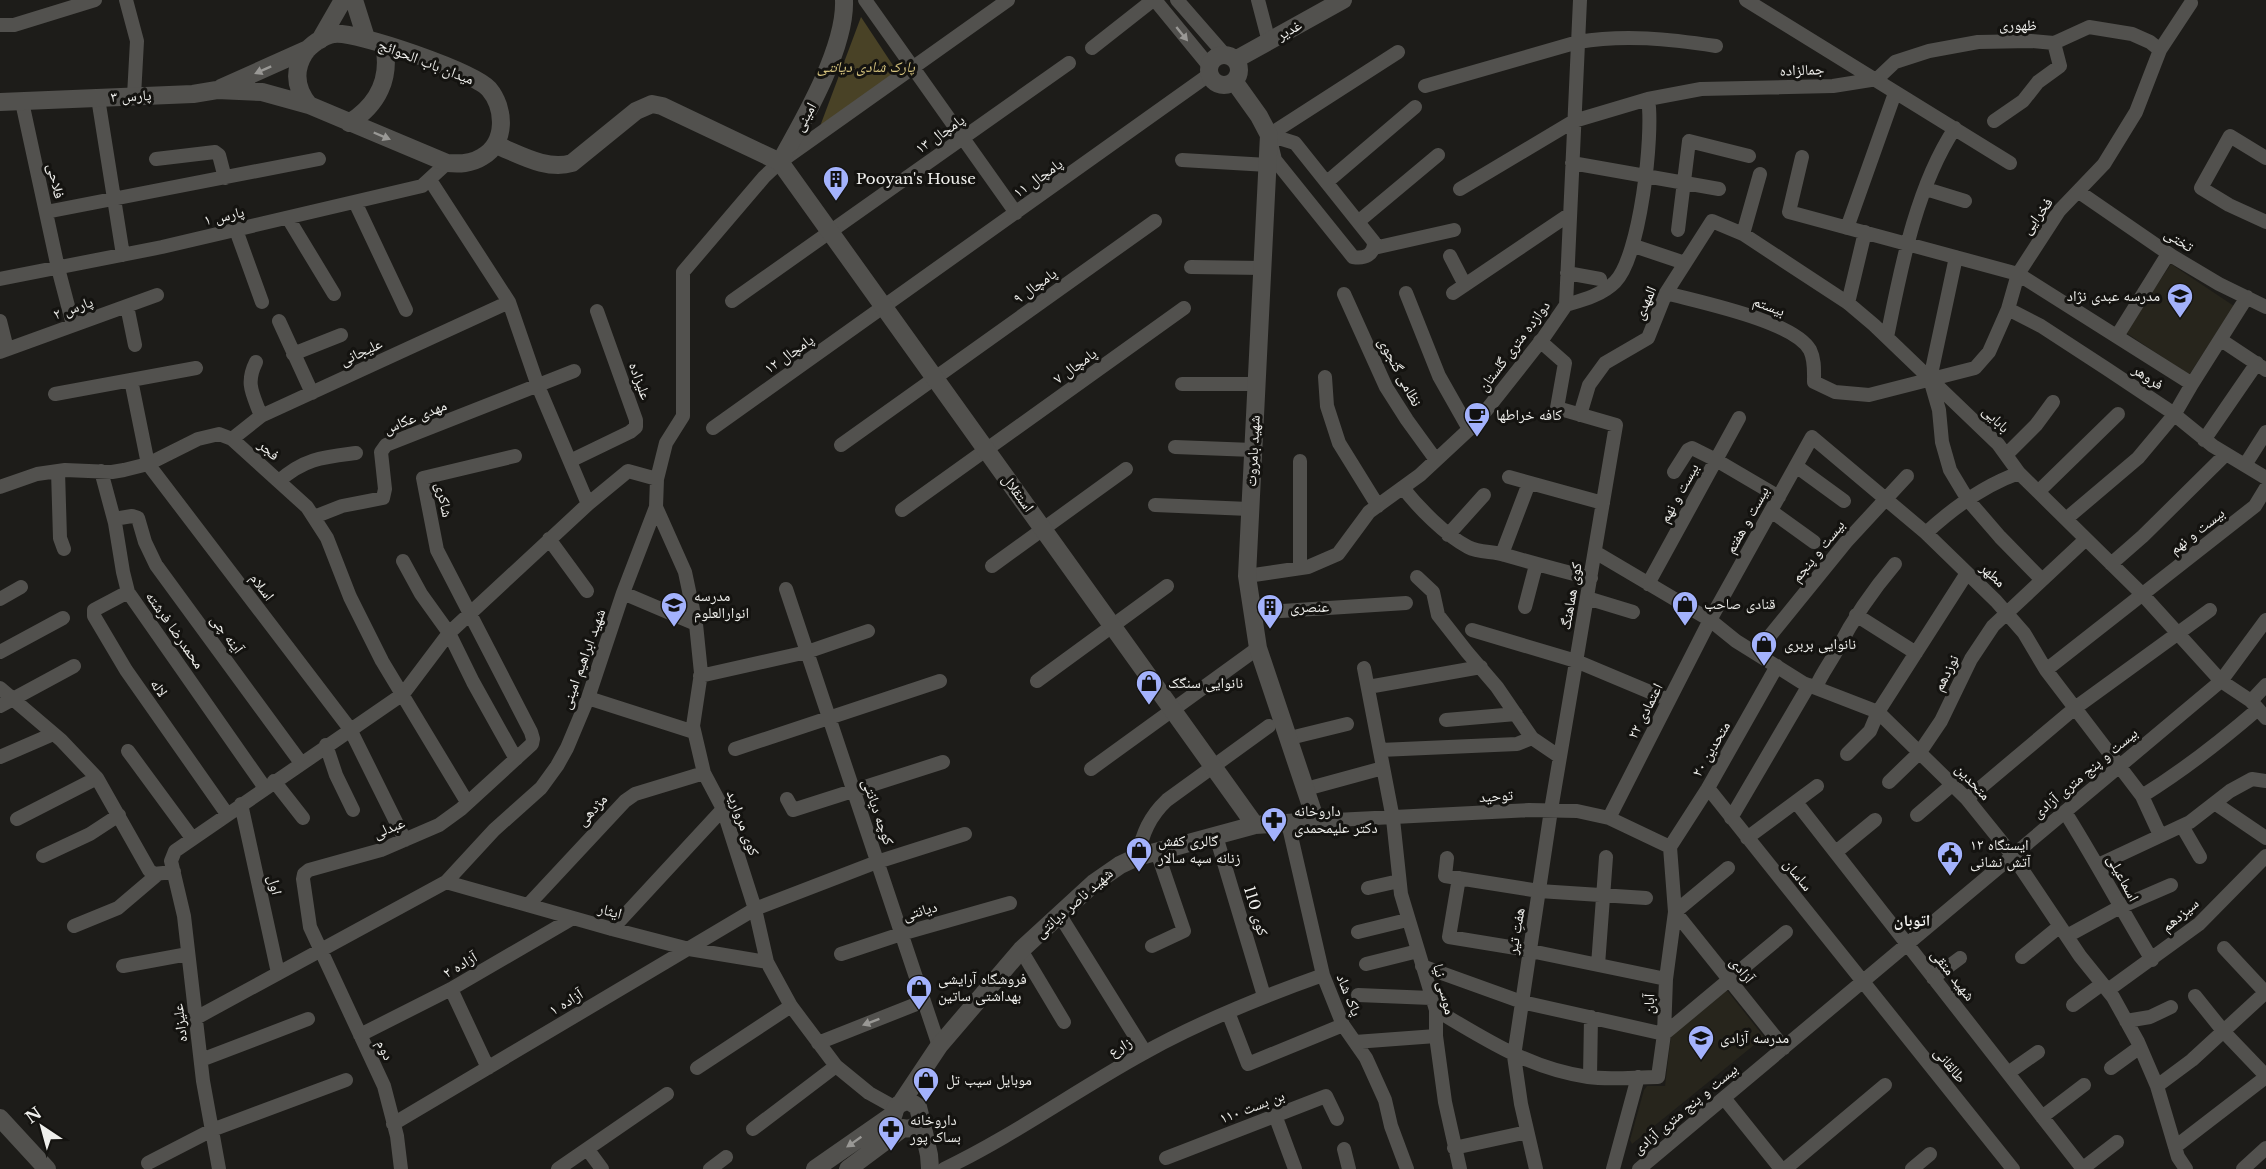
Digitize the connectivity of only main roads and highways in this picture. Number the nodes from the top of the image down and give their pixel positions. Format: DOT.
graph roads {
  1 [pos="343,0"];
  2 [pos="354,0"];
  3 [pos="844,0"];
  4 [pos="1343,0"];
  5 [pos="366,38"];
  6 [pos="314,44"];
  7 [pos="384,45"];
  8 [pos="1231,58"];
  9 [pos="1234,81"];
  10 [pos="217,90"];
  11 [pos="0,102"];
  12 [pos="309,105"];
  13 [pos="349,123"];
  14 [pos="496,145"];
  15 [pos="780,162"];
  16 [pos="1316,821"];
  17 [pos="1256,825"];
  18 [pos="905,1115"];
  19 [pos="0,1118"];
  20 [pos="47,1169"];
  21 [pos="815,1169"];
  22 [pos="848,1169"];
  23 [pos="935,1169"];
  1 -- 6 [label="main road"];
  2 -- 5 [label="main road"];
  3 -- 15 [label="main road, امینی"];
  4 -- 8 [label="main road, غدیر"];
  5 -- 6 [label="main road, میدان باب الحوائج"];
  5 -- 7 [label="main road, میدان باب الحوائج"];
  6 -- 10 [label="main road, میدان باب الحوائج, one-way"];
  6 -- 12 [label="main road"];
  7 -- 13 [label="main road"];
  7 -- 14 [label="main road, میدان باب الحوائج"];
  8 -- 9 [label="main road"];
  8 -- 9 [label="main road"];
  9 -- 16 [label="main road, شهید بامروت"];
  10 -- 11 [label="main road, پارس ۳"];
  10 -- 12 [label="main road, پارس ۳"];
  12 -- 13 [label="main road"];
  13 -- 14 [label="main road, one-way"];
  14 -- 15 [label="main road"];
  15 -- 17 [label="main road, استقلال"];
  16 -- 17 [label="main road, شهید ناصر دیانتی"];
  17 -- 18 [label="main road, شهید ناصر دیانتی"];
  18 -- 21 [label="main road, one-way"];
  18 -- 22 [label="main road"];
  18 -- 23 [label="main road, شهید ناصر دیانتی"];
  19 -- 20 [label="main road"];
}
